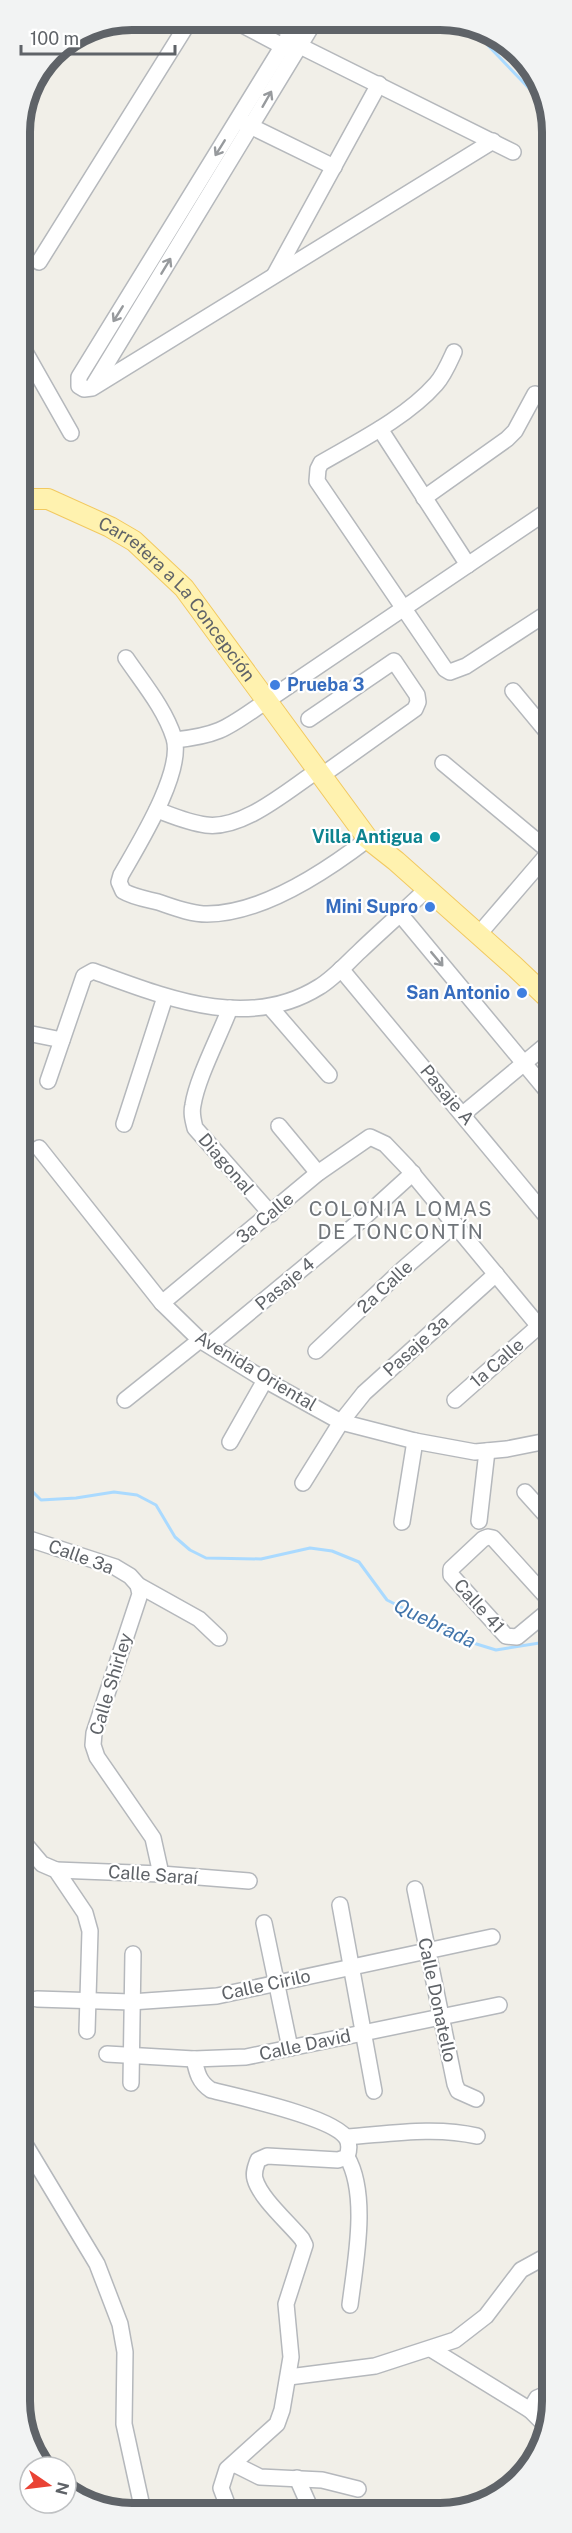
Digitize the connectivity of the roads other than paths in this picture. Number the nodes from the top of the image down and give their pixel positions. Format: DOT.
graph roads {
  1 [pos="184,30"];
  2 [pos="264,30"];
  3 [pos="282,30"];
  4 [pos="296,40"];
  5 [pos="378,84"];
  6 [pos="244,123"];
  7 [pos="493,141"];
  8 [pos="513,152"];
  9 [pos="334,167"];
  10 [pos="39,262"];
  11 [pos="275,276"];
  12 [pos="454,352"];
  13 [pos="30,361"];
  14 [pos="535,394"];
  15 [pos="380,429"];
  16 [pos="71,433"];
  17 [pos="30,498"];
  18 [pos="424,498"];
  19 [pos="542,515"];
  20 [pos="468,565"];
  21 [pos="403,609"];
  22 [pos="542,617"];
  23 [pos="408,652"];
  24 [pos="126,658"];
  25 [pos="394,661"];
  26 [pos="513,691"];
  27 [pos="267,700"];
  28 [pos="309,719"];
  29 [pos="542,726"];
  30 [pos="174,740"];
  31 [pos="443,763"];
  32 [pos="319,773"];
  33 [pos="157,810"];
  34 [pos="368,839"];
  35 [pos="542,843"];
  36 [pos="542,860"];
  37 [pos="427,889"];
  38 [pos="400,914"];
  39 [pos="479,934"];
  40 [pos="341,969"];
  41 [pos="542,993"];
  42 [pos="165,997"];
  43 [pos="230,1008"];
  44 [pos="271,1008"];
  45 [pos="30,1034"];
  46 [pos="62,1040"];
  47 [pos="542,1049"];
  48 [pos="524,1065"];
  49 [pos="329,1075"];
  50 [pos="48,1081"];
  51 [pos="542,1086"];
  52 [pos="463,1114"];
  53 [pos="124,1124"];
  54 [pos="279,1126"];
  55 [pos="39,1148"];
  56 [pos="318,1173"];
  57 [pos="413,1173"];
  58 [pos="542,1210"];
  59 [pos="271,1214"];
  60 [pos="455,1224"];
  61 [pos="496,1274"];
  62 [pos="162,1303"];
  63 [pos="539,1326"];
  64 [pos="542,1330"];
  65 [pos="205,1343"];
  66 [pos="316,1351"];
  67 [pos="265,1380"];
  68 [pos="125,1400"];
  69 [pos="455,1400"];
  70 [pos="341,1422"];
  71 [pos="415,1441"];
  72 [pos="230,1442"];
  73 [pos="542,1443"];
  74 [pos="487,1451"];
  75 [pos="303,1483"];
  76 [pos="525,1492"];
  77 [pos="542,1511"];
  78 [pos="402,1521"];
  79 [pos="479,1521"];
  80 [pos="30,1539"];
  81 [pos="138,1585"];
  82 [pos="542,1594"];
  83 [pos="542,1615"];
  84 [pos="219,1638"];
  85 [pos="30,1850"];
  86 [pos="56,1870"];
  87 [pos="161,1874"];
  88 [pos="249,1881"];
  89 [pos="415,1889"];
  90 [pos="340,1905"];
  91 [pos="264,1923"];
  92 [pos="492,1938"];
  93 [pos="428,1952"];
  94 [pos="133,1954"];
  95 [pos="353,1967"];
  96 [pos="276,1984"];
  97 [pos="37,1999"];
  98 [pos="88,2000"];
  99 [pos="131,2002"];
  100 [pos="500,2005"];
  101 [pos="440,2016"];
  102 [pos="87,2031"];
  103 [pos="364,2032"];
  104 [pos="290,2048"];
  105 [pos="107,2054"];
  106 [pos="130,2055"];
  107 [pos="194,2059"];
  108 [pos="131,2083"];
  109 [pos="374,2091"];
  110 [pos="476,2099"];
  111 [pos="477,2136"];
  112 [pos="346,2137"];
  113 [pos="30,2153"];
  114 [pos="347,2157"];
  115 [pos="542,2258"];
  116 [pos="350,2306"];
  117 [pos="431,2349"];
  118 [pos="289,2377"];
  119 [pos="542,2396"];
  120 [pos="530,2410"];
  121 [pos="540,2420"];
  122 [pos="234,2464"];
  123 [pos="297,2478"];
  124 [pos="358,2489"];
  125 [pos="141,2503"];
  126 [pos="227,2503"];
  127 [pos="308,2503"];
  1 -- 10 [label="street"];
  2 -- 4 [label="street"];
  3 -- 4 [label="street"];
  4 -- 5 [label="street"];
  4 -- 6 [label="street"];
  5 -- 7 [label="street"];
  5 -- 9 [label="street"];
  6 -- 9 [label="street"];
  6 -- 11 [label="street"];
  7 -- 8 [label="street"];
  7 -- 11 [label="street"];
  9 -- 11 [label="street"];
  12 -- 15 [label="street"];
  13 -- 16 [label="street"];
  14 -- 18 [label="street"];
  15 -- 18 [label="street"];
  15 -- 21 [label="street"];
  17 -- 27 [label="main road, Carretera a La Concepción"];
  18 -- 20 [label="street"];
  19 -- 20 [label="street"];
  20 -- 21 [label="street"];
  21 -- 22 [label="street"];
  21 -- 27 [label="street"];
  23 -- 25 [label="street"];
  24 -- 30 [label="street"];
  25 -- 28 [label="street"];
  25 -- 32 [label="street"];
  26 -- 29 [label="street"];
  27 -- 30 [label="street"];
  27 -- 32 [label="main road, Carretera a La Concepción"];
  30 -- 33 [label="street"];
  31 -- 35 [label="street"];
  32 -- 33 [label="street"];
  32 -- 34 [label="main road, Carretera a La Concepción"];
  33 -- 34 [label="street"];
  34 -- 37 [label="main road, Carretera a La Concepción"];
  36 -- 39 [label="street"];
  37 -- 38 [label="street"];
  37 -- 39 [label="main road, Carretera a La Concepción"];
  38 -- 40 [label="street"];
  38 -- 48 [label="street, one-way"];
  39 -- 41 [label="main road, Carretera a La Concepción"];
  40 -- 44 [label="street"];
  40 -- 52 [label="street, Pasaje A"];
  42 -- 43 [label="street"];
  42 -- 46 [label="street"];
  42 -- 53 [label="street"];
  43 -- 44 [label="street"];
  43 -- 59 [label="street, Diagonal"];
  44 -- 49 [label="street"];
  45 -- 46 [label="street"];
  46 -- 50 [label="street"];
  47 -- 48 [label="street"];
  48 -- 51 [label="street"];
  48 -- 52 [label="street"];
  52 -- 58 [label="street, Pasaje A"];
  54 -- 56 [label="street"];
  55 -- 62 [label="street, Avenida Oriental"];
  56 -- 57 [label="street, 3a Calle"];
  56 -- 59 [label="street, 3a Calle"];
  57 -- 60 [label="street"];
  57 -- 65 [label="street, Pasaje 4"];
  59 -- 62 [label="street, 3a Calle"];
  60 -- 61 [label="street"];
  60 -- 66 [label="street, 2a Calle"];
  61 -- 63 [label="street"];
  61 -- 70 [label="street, Pasaje 3a"];
  62 -- 65 [label="street, Avenida Oriental"];
  63 -- 64 [label="street"];
  63 -- 69 [label="street, 1a Calle"];
  65 -- 67 [label="street, Avenida Oriental"];
  65 -- 68 [label="street, Pasaje 4"];
  67 -- 70 [label="street, Avenida Oriental"];
  67 -- 72 [label="street"];
  70 -- 71 [label="street, Avenida Oriental"];
  70 -- 75 [label="street, Pasaje 3a"];
  71 -- 74 [label="street, Avenida Oriental"];
  71 -- 78 [label="street"];
  73 -- 74 [label="street, Avenida Oriental"];
  74 -- 79 [label="street"];
  76 -- 77 [label="street"];
  80 -- 81 [label="street, Calle 3a"];
  81 -- 84 [label="street, Calle 3a"];
  81 -- 87 [label="street, Calle Shirley"];
  82 -- 83 [label="street, Calle 41"];
  85 -- 86 [label="street"];
  86 -- 87 [label="street, Calle Saraí"];
  86 -- 98 [label="street"];
  87 -- 88 [label="street, Calle Saraí"];
  89 -- 93 [label="street, Calle Donatello"];
  90 -- 95 [label="street"];
  91 -- 96 [label="street"];
  92 -- 93 [label="street, Calle Cirilo"];
  93 -- 95 [label="street, Calle Cirilo"];
  93 -- 101 [label="street, Calle Donatello"];
  94 -- 99 [label="street"];
  95 -- 96 [label="street, Calle Cirilo"];
  95 -- 103 [label="street"];
  96 -- 99 [label="street, Calle Cirilo"];
  96 -- 104 [label="street"];
  97 -- 98 [label="street, Calle Cirilo"];
  98 -- 99 [label="street, Calle Cirilo"];
  98 -- 102 [label="street"];
  99 -- 106 [label="street"];
  100 -- 101 [label="street, Calle David"];
  101 -- 103 [label="street, Calle David"];
  101 -- 110 [label="street, Calle Donatello"];
  103 -- 104 [label="street, Calle David"];
  103 -- 109 [label="street"];
  104 -- 107 [label="street, Calle David"];
  105 -- 106 [label="street, Calle David"];
  106 -- 107 [label="street, Calle David"];
  106 -- 108 [label="street"];
  107 -- 112 [label="street"];
  111 -- 112 [label="street"];
  112 -- 114 [label="street"];
  113 -- 125 [label="street"];
  114 -- 116 [label="street"];
  114 -- 118 [label="street"];
  115 -- 117 [label="street"];
  117 -- 118 [label="street"];
  117 -- 120 [label="street"];
  118 -- 122 [label="street"];
  119 -- 120 [label="street"];
  120 -- 121 [label="street"];
  122 -- 123 [label="street"];
  122 -- 126 [label="street"];
  123 -- 124 [label="street"];
  123 -- 127 [label="street"];
}
